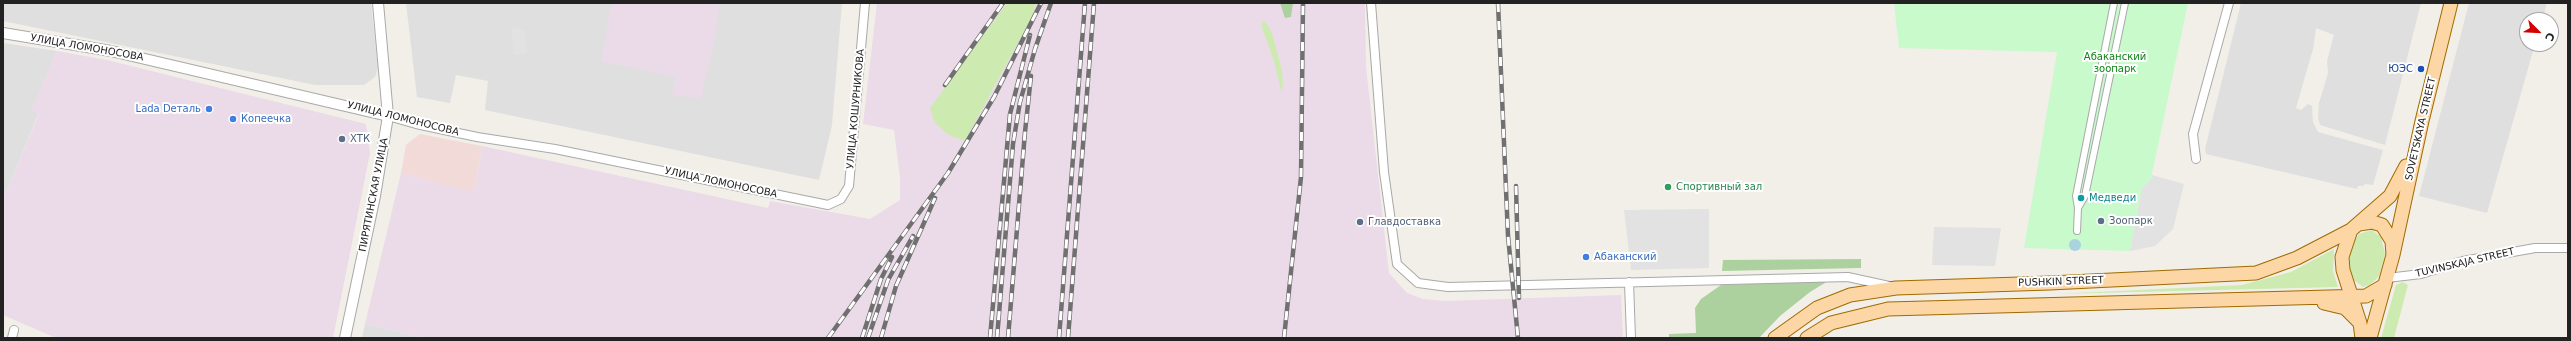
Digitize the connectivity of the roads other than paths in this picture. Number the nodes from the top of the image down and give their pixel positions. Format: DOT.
graph roads {
  1 [pos="378,3"];
  2 [pos="864,3"];
  3 [pos="1371,3"];
  4 [pos="2114,3"];
  5 [pos="2125,3"];
  6 [pos="2229,3"];
  7 [pos="2451,3"];
  8 [pos="3,33"];
  9 [pos="388,116"];
  10 [pos="2422,121"];
  11 [pos="2196,159"];
  12 [pos="828,205"];
  13 [pos="2078,208"];
  14 [pos="2355,227"];
  15 [pos="2077,231"];
  16 [pos="2568,248"];
  17 [pos="2393,255"];
  18 [pos="1629,282"];
  19 [pos="2386,282"];
  20 [pos="1896,288"];
  21 [pos="2353,296"];
  22 [pos="2288,298"];
  23 [pos="2360,323"];
  24 [pos="345,338"];
  25 [pos="1631,338"];
  26 [pos="1774,338"];
  27 [pos="1807,338"];
  28 [pos="2362,338"];
  29 [pos="2370,338"];
  1 -- 9 [label="street, ПИРЯТИНСКАЯ УЛИЦА"];
  2 -- 12 [label="street, УЛИЦА КОШУРНИКОВА"];
  3 -- 18 [label="street"];
  4 -- 13 [label="street"];
  5 -- 13 [label="street"];
  6 -- 11 [label="street"];
  7 -- 10 [label="main road, SOVETSKAYA STREET"];
  8 -- 9 [label="street, УЛИЦА ЛОМОНОСОВА"];
  9 -- 12 [label="street, УЛИЦА ЛОМОНОСОВА"];
  9 -- 24 [label="street, ПИРЯТИНСКАЯ УЛИЦА"];
  10 -- 14 [label="main road, PUSHKIN STREET"];
  10 -- 17 [label="main road, SOVETSKAYA STREET"];
  13 -- 15 [label="street"];
  14 -- 17 [label="main road"];
  14 -- 20 [label="main road, PUSHKIN STREET"];
  14 -- 21 [label="main road"];
  16 -- 19 [label="street, TUVINSKAJA STREET"];
  17 -- 19 [label="main road"];
  18 -- 20 [label="street"];
  18 -- 25 [label="street"];
  19 -- 21 [label="main road"];
  19 -- 29 [label="main road"];
  20 -- 26 [label="main road, PUSHKIN STREET"];
  21 -- 22 [label="main road, PUSHKIN STREET"];
  21 -- 23 [label="main road"];
  22 -- 23 [label="main road"];
  22 -- 27 [label="main road, PUSHKIN STREET"];
  23 -- 28 [label="main road"];
}
